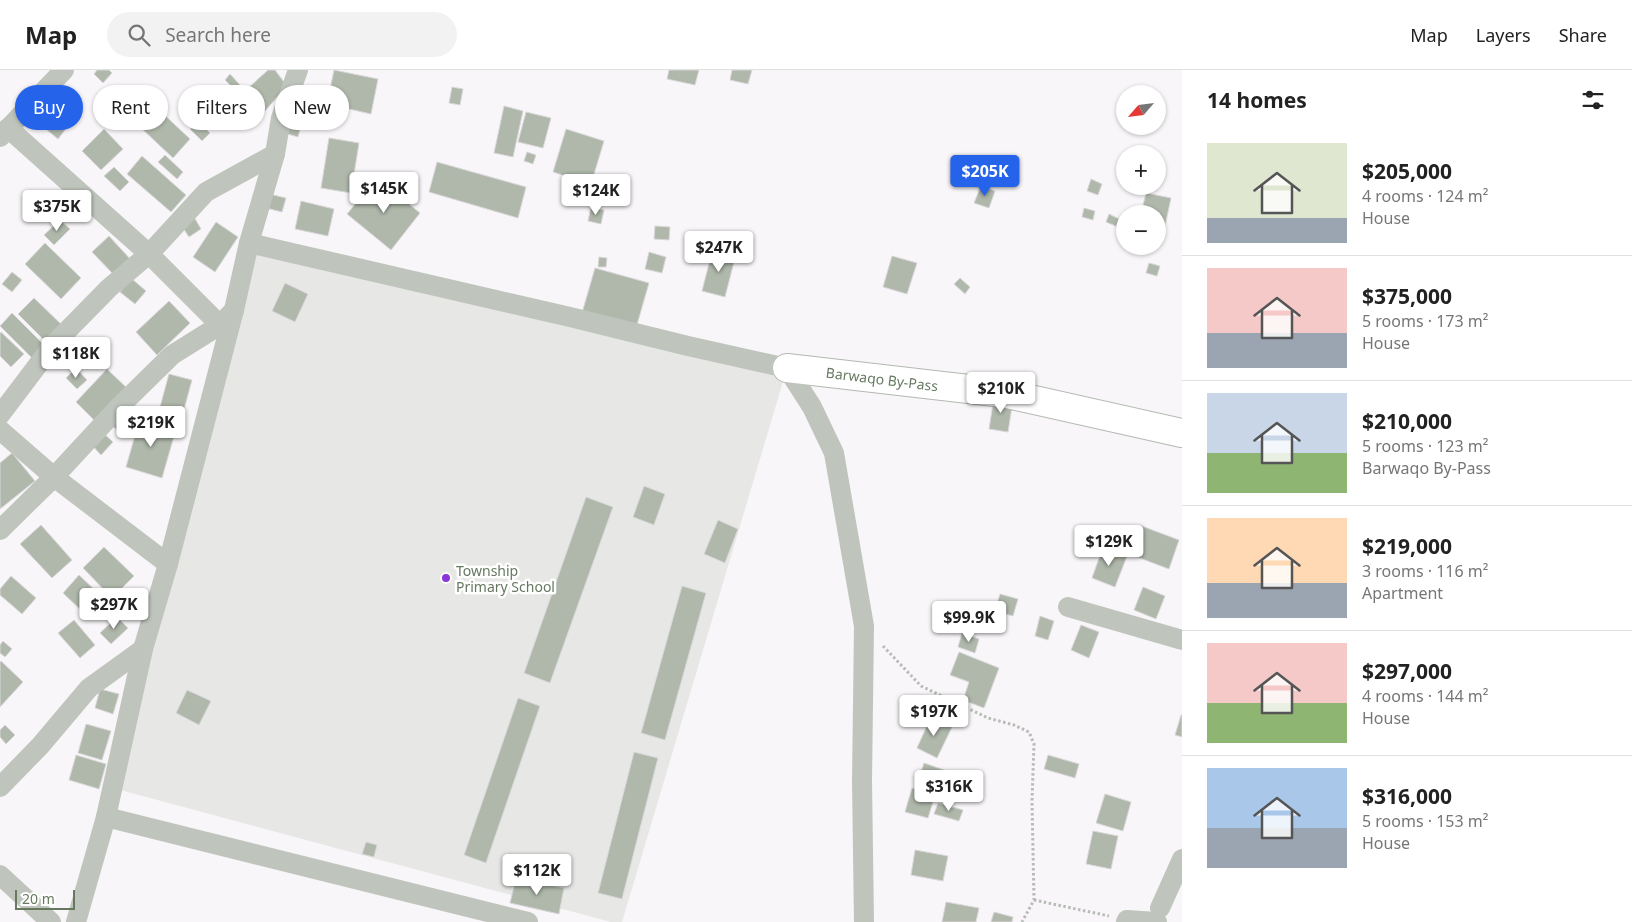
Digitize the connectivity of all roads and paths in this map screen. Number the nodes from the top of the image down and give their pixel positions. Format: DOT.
graph roads {
  1 [pos="64,70"];
  2 [pos="298,70"];
  3 [pos="4,133"];
  4 [pos="275,154"];
  5 [pos="249,242"];
  6 [pos="149,254"];
  7 [pos="234,310"];
  8 [pos="220,325"];
  9 [pos="788,368"];
  10 [pos="0,416"];
  11 [pos="0,430"];
  12 [pos="1182,434"];
  13 [pos="54,477"];
  14 [pos="0,530"];
  15 [pos="168,564"];
  16 [pos="1068,607"];
  17 [pos="864,626"];
  18 [pos="1182,640"];
  19 [pos="143,649"];
  20 [pos="0,787"];
  21 [pos="106,817"];
  22 [pos="1182,859"];
  23 [pos="0,874"];
  24 [pos="1182,888"];
  25 [pos="1034,900"];
  26 [pos="1143,919"];
  27 [pos="51,922"];
  28 [pos="76,922"];
  29 [pos="528,922"];
  30 [pos="864,922"];
  31 [pos="1022,922"];
  1 -- 3 [label="street"];
  2 -- 4 [label="street"];
  3 -- 6 [label="street"];
  4 -- 5 [label="street"];
  4 -- 6 [label="street"];
  5 -- 7 [label="street"];
  5 -- 9 [label="street"];
  6 -- 8 [label="street"];
  6 -- 10 [label="street"];
  7 -- 8 [label="street"];
  7 -- 15 [label="street"];
  8 -- 13 [label="street"];
  9 -- 12 [label="highway, Barwaqo By-Pass"];
  9 -- 17 [label="street"];
  11 -- 13 [label="street"];
  13 -- 14 [label="street"];
  13 -- 15 [label="street"];
  15 -- 19 [label="street"];
  16 -- 18 [label="street"];
  17 -- 25 [label="path"];
  17 -- 30 [label="street"];
  19 -- 20 [label="street"];
  19 -- 21 [label="street"];
  21 -- 28 [label="street"];
  21 -- 29 [label="street"];
  22 -- 26 [label="street"];
  23 -- 27 [label="street"];
  24 -- 26 [label="street"];
  25 -- 26 [label="path"];
  25 -- 31 [label="path"];
}
